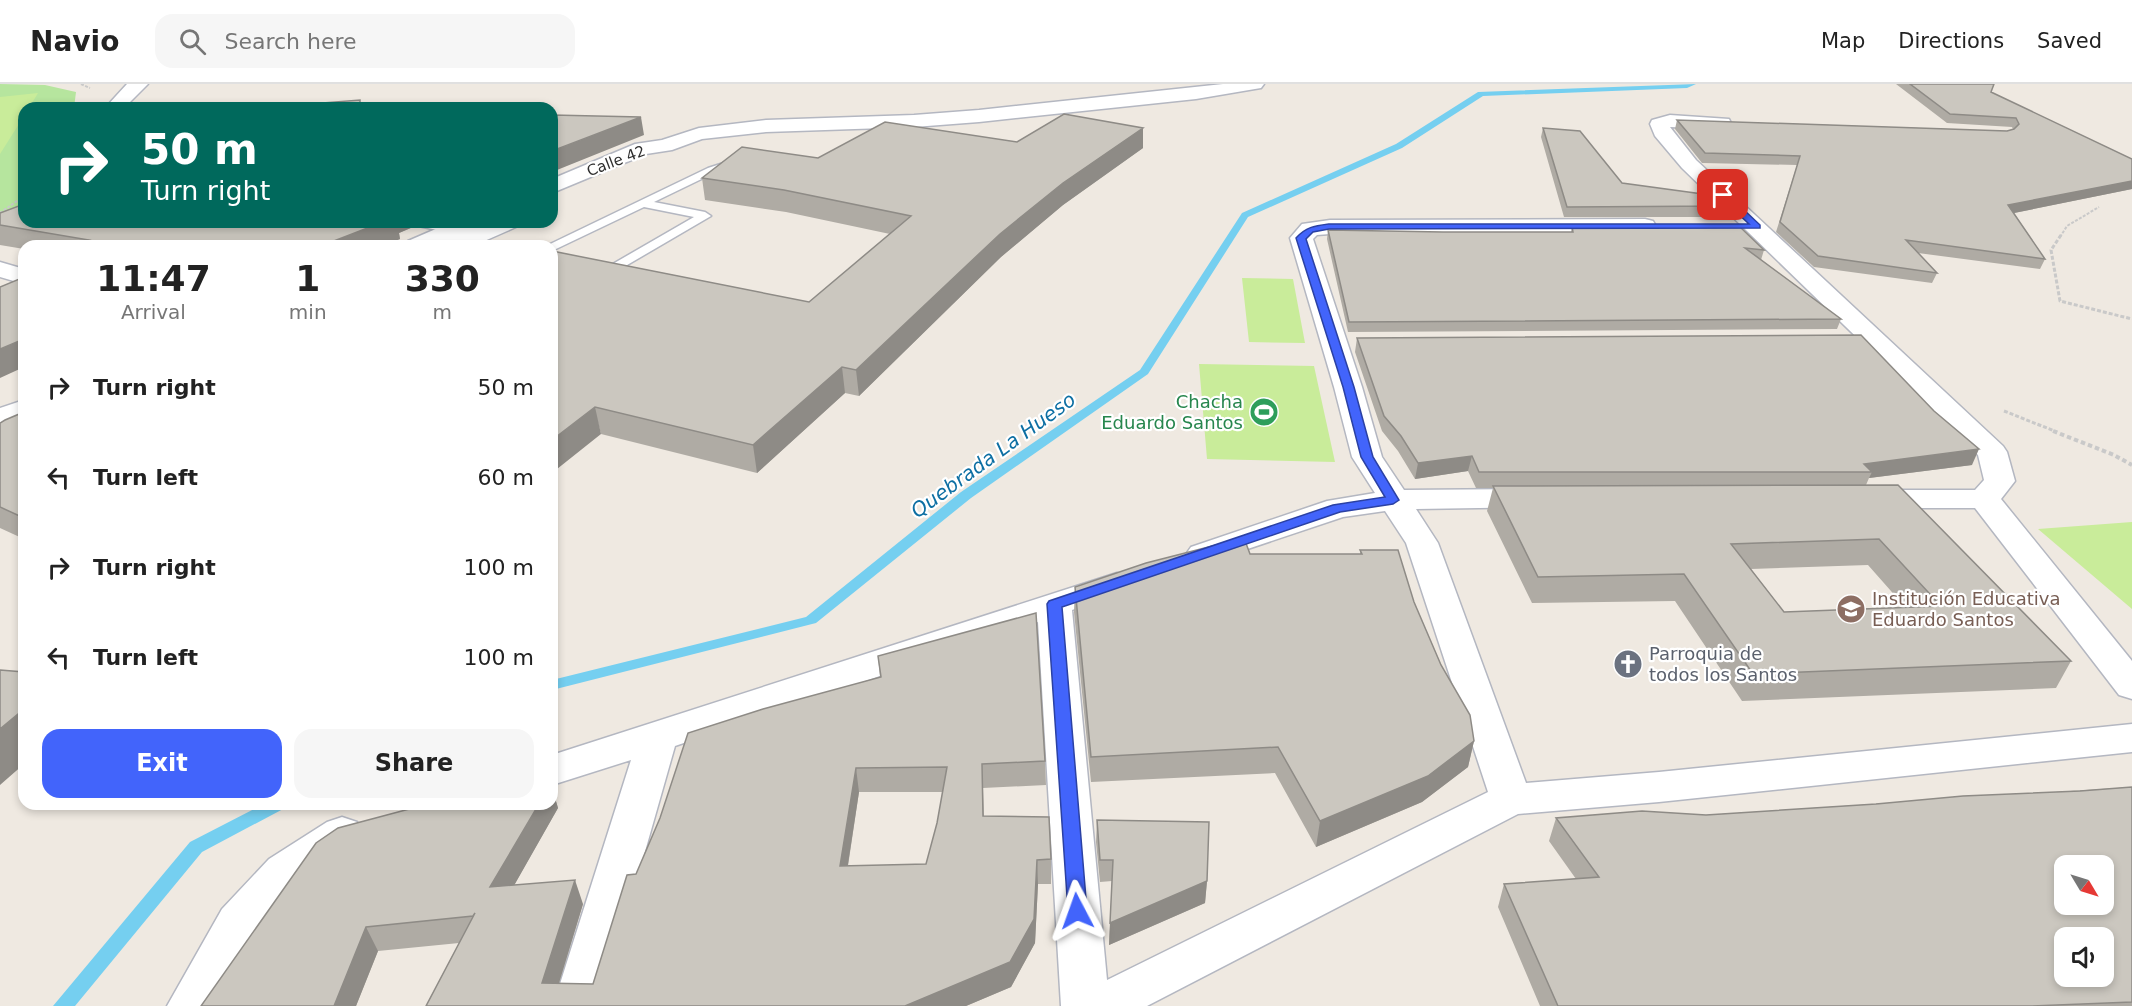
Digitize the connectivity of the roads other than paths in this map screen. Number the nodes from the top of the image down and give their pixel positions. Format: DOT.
graph roads {
  1 [pos="111,84"];
  2 [pos="139,84"];
  3 [pos="1255,84"];
  4 [pos="102,102"];
  5 [pos="120,102"];
  6 [pos="1741,123"];
  7 [pos="664,146"];
  8 [pos="752,160"];
  9 [pos="558,184"];
  10 [pos="558,200"];
  11 [pos="642,203"];
  12 [pos="1662,226"];
  13 [pos="1721,226"];
  14 [pos="1757,226"];
  15 [pos="443,228"];
  16 [pos="484,228"];
  17 [pos="464,233"];
  18 [pos="438,240"];
  19 [pos="558,243"];
  20 [pos="616,265"];
  21 [pos="0,269"];
  22 [pos="18,275"];
  23 [pos="1836,339"];
  24 [pos="1872,339"];
  25 [pos="18,411"];
  26 [pos="0,417"];
  27 [pos="1567,498"];
  28 [pos="1841,499"];
  29 [pos="1984,499"];
  30 [pos="1393,500"];
  31 [pos="1179,562"];
  32 [pos="1145,573"];
  33 [pos="1054,604"];
  34 [pos="2132,686"];
  35 [pos="658,737"];
  36 [pos="2132,738"];
  37 [pos="558,768"];
  38 [pos="1511,799"];
  39 [pos="374,824"];
  40 [pos="191,1006"];
  41 [pos="577,1006"];
  42 [pos="1084,1006"];
  43 [pos="1102,1006"];
  1 -- 4 [label="street"];
  2 -- 5 [label="street"];
  3 -- 7 [label="street"];
  6 -- 14 [label="street"];
  7 -- 9 [label="street, Calle 42"];
  7 -- 10 [label="street, Calle 42"];
  8 -- 11 [label="lane"];
  11 -- 19 [label="lane"];
  11 -- 20 [label="lane"];
  12 -- 30 [label="street"];
  13 -- 14 [label="street"];
  14 -- 24 [label="street"];
  15 -- 17 [label="lane"];
  16 -- 17 [label="street"];
  17 -- 18 [label="street"];
  21 -- 22 [label="street"];
  23 -- 24 [label="street"];
  24 -- 29 [label="street"];
  25 -- 26 [label="street"];
  27 -- 30 [label="street"];
  28 -- 29 [label="street"];
  29 -- 34 [label="street"];
  30 -- 31 [label="street"];
  30 -- 38 [label="street"];
  32 -- 33 [label="street"];
  33 -- 35 [label="street"];
  33 -- 42 [label="street"];
  35 -- 37 [label="street"];
  35 -- 41 [label="street"];
  36 -- 38 [label="street"];
  38 -- 43 [label="street"];
  39 -- 40 [label="street"];
}
